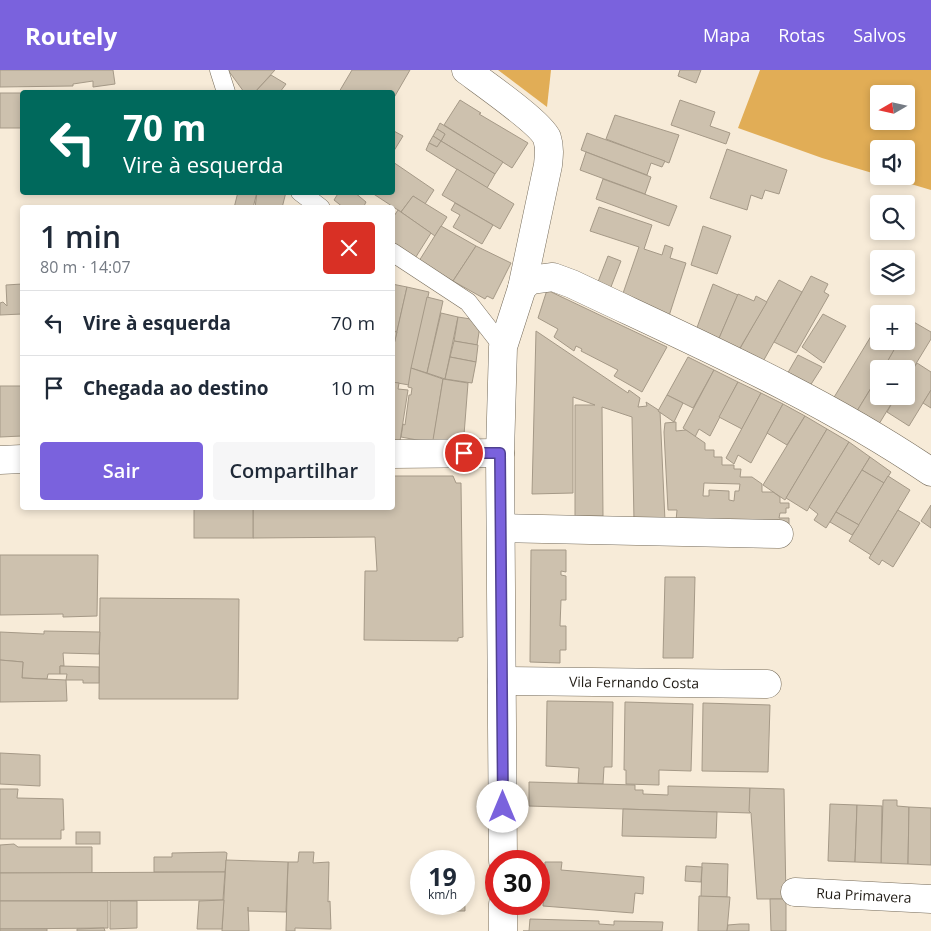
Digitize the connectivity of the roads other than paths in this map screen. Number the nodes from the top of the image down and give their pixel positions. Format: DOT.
graph roads {
  1 [pos="219,70"];
  2 [pos="466,70"];
  3 [pos="225,90"];
  4 [pos="304,195"];
  5 [pos="317,205"];
  6 [pos="395,254"];
  7 [pos="522,288"];
  8 [pos="503,347"];
  9 [pos="500,453"];
  10 [pos="395,454"];
  11 [pos="20,459"];
  12 [pos="0,460"];
  13 [pos="931,472"];
  14 [pos="500,528"];
  15 [pos="779,534"];
  16 [pos="502,681"];
  17 [pos="767,684"];
  18 [pos="503,850"];
  19 [pos="795,892"];
  20 [pos="931,899"];
  21 [pos="503,915"];
  22 [pos="503,931"];
  1 -- 3 [label="lane"];
  2 -- 7 [label="street"];
  4 -- 5 [label="lane"];
  6 -- 8 [label="lane"];
  7 -- 8 [label="street"];
  7 -- 13 [label="street"];
  8 -- 9 [label="street"];
  9 -- 10 [label="street"];
  9 -- 14 [label="street"];
  11 -- 12 [label="street"];
  14 -- 15 [label="street"];
  14 -- 16 [label="street"];
  16 -- 17 [label="street, Vila Fernando Costa"];
  16 -- 18 [label="street"];
  19 -- 20 [label="street, Rua Primavera"];
  21 -- 22 [label="street"];
}
